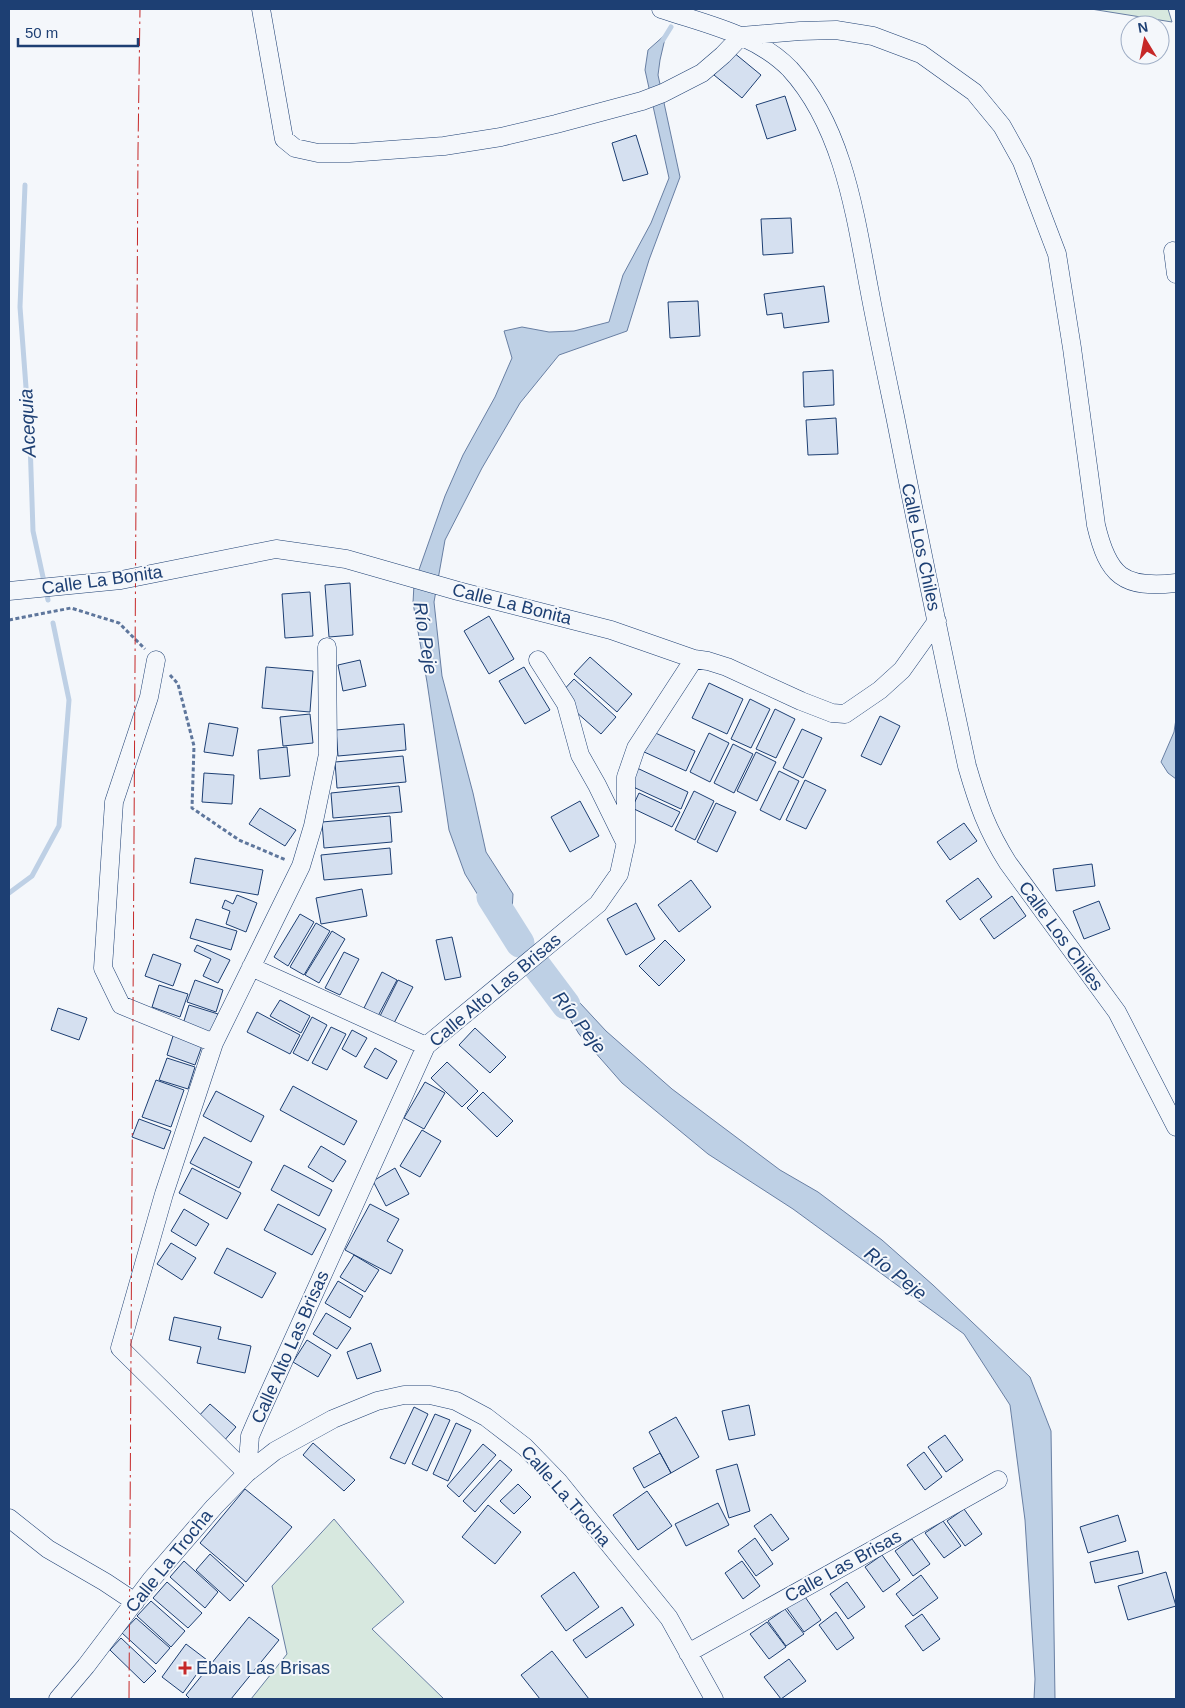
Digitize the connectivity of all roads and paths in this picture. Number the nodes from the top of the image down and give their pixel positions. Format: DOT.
graph roads {
  1 [pos="261,9"];
  2 [pos="661,9"];
  3 [pos="741,36"];
  4 [pos="1173,251"];
  5 [pos="1176,274"];
  6 [pos="1176,583"];
  7 [pos="9,591"];
  8 [pos="9,620"];
  9 [pos="936,621"];
  10 [pos="327,647"];
  11 [pos="694,659"];
  12 [pos="156,660"];
  13 [pos="538,660"];
  14 [pos="626,842"];
  15 [pos="301,866"];
  16 [pos="251,967"];
  17 [pos="214,1043"];
  18 [pos="426,1046"];
  19 [pos="1176,1128"];
  20 [pos="247,1474"];
  21 [pos="998,1480"];
  22 [pos="9,1518"];
  23 [pos="134,1602"];
  24 [pos="688,1653"];
  25 [pos="58,1699"];
  26 [pos="714,1699"];
  1 -- 3 [label="street"];
  2 -- 3 [label="street, Calle Los Chiles"];
  3 -- 6 [label="street"];
  3 -- 9 [label="street, Calle Los Chiles"];
  4 -- 5 [label="street"];
  7 -- 11 [label="street, Calle La Bonita"];
  8 -- 12 [label="path"];
  9 -- 11 [label="street, Calle La Bonita"];
  9 -- 19 [label="street, Calle Los Chiles"];
  10 -- 15 [label="street"];
  11 -- 14 [label="street, Calle Alto Las Brisas"];
  12 -- 15 [label="path"];
  12 -- 17 [label="street"];
  13 -- 14 [label="street"];
  14 -- 18 [label="street, Calle Alto Las Brisas"];
  15 -- 16 [label="street"];
  16 -- 17 [label="street"];
  16 -- 18 [label="street"];
  17 -- 20 [label="street"];
  18 -- 20 [label="street, Calle Alto Las Brisas"];
  20 -- 23 [label="street, Calle La Trocha"];
  20 -- 24 [label="street, Calle La Trocha"];
  21 -- 24 [label="street, Calle Las Brisas"];
  22 -- 23 [label="street"];
  23 -- 25 [label="street, Calle La Trocha"];
  24 -- 26 [label="street, Calle La Trocha"];
}
